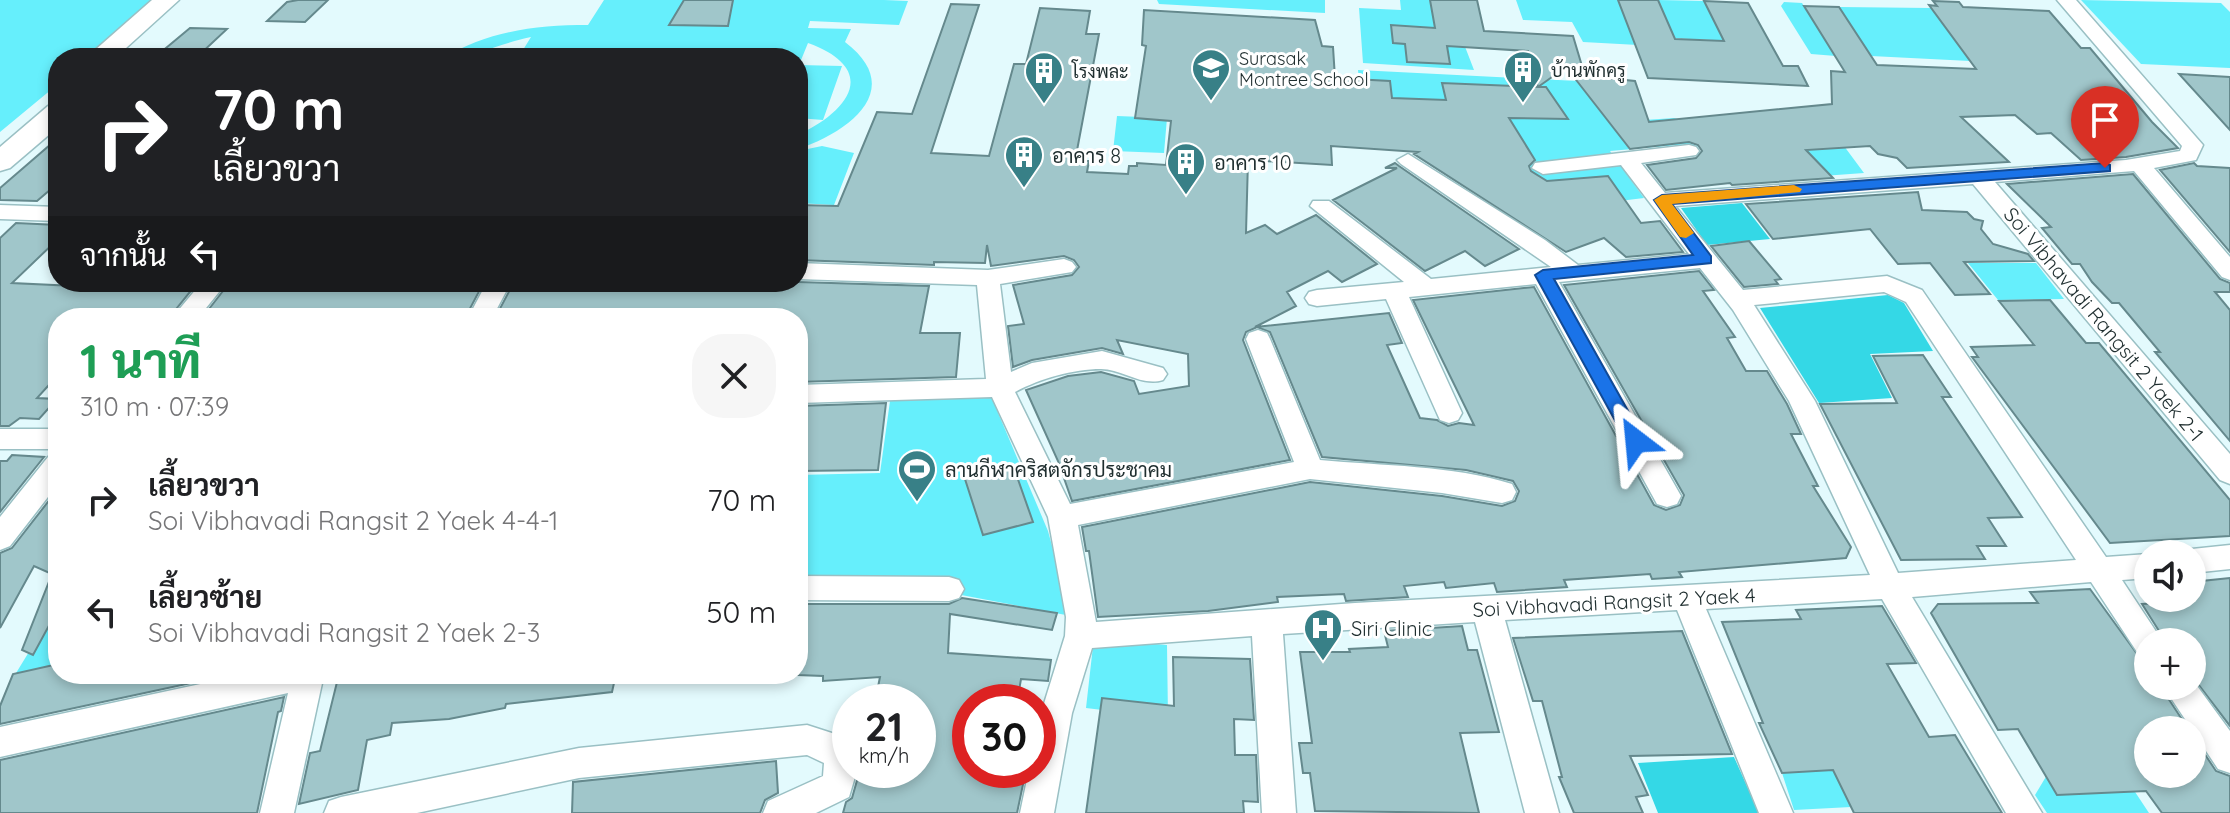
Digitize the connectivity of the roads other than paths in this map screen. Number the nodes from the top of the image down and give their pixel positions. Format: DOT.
graph roads {
  1 [pos="167,0"];
  2 [pos="189,0"];
  3 [pos="2066,0"];
  4 [pos="111,48"];
  5 [pos="133,48"];
  6 [pos="48,101"];
  7 [pos="48,121"];
  8 [pos="0,142"];
  9 [pos="1689,151"];
  10 [pos="1626,158"];
  11 [pos="1408,160"];
  12 [pos="0,162"];
  13 [pos="2140,165"];
  14 [pos="1543,168"];
  15 [pos="1978,176"];
  16 [pos="1662,200"];
  17 [pos="1321,206"];
  18 [pos="0,212"];
  19 [pos="48,214"];
  20 [pos="1705,260"];
  21 [pos="1064,267"];
  22 [pos="808,271"];
  23 [pos="1572,272"];
  24 [pos="2230,272"];
  25 [pos="1543,275"];
  26 [pos="988,278"];
  27 [pos="1425,286"];
  28 [pos="1394,290"];
  29 [pos="206,292"];
  30 [pos="1317,298"];
  31 [pos="1737,299"];
  32 [pos="193,308"];
  33 [pos="1258,339"];
  34 [pos="1154,374"];
  35 [pos="1000,388"];
  36 [pos="808,394"];
  37 [pos="1449,413"];
  38 [pos="0,439"];
  39 [pos="48,439"];
  40 [pos="1310,469"];
  41 [pos="2230,473"];
  42 [pos="48,477"];
  43 [pos="1502,492"];
  44 [pos="1667,496"];
  45 [pos="1062,517"];
  46 [pos="0,538"];
  47 [pos="2230,557"];
  48 [pos="2206,560"];
  49 [pos="2134,567"];
  50 [pos="2098,570"];
  51 [pos="1890,586"];
  52 [pos="808,588"];
  53 [pos="949,589"];
  54 [pos="1687,598"];
  55 [pos="1487,609"];
  56 [pos="1267,624"];
  57 [pos="2138,628"];
  58 [pos="1080,636"];
  59 [pos="263,684"];
  60 [pos="306,684"];
  61 [pos="2189,700"];
  62 [pos="0,742"];
  63 [pos="2230,758"];
  64 [pos="780,812"];
  65 [pos="277,813"];
  66 [pos="341,813"];
  67 [pos="769,813"];
  68 [pos="1037,813"];
  69 [pos="1279,813"];
  70 [pos="1542,813"];
  71 [pos="1776,813"];
  72 [pos="2025,813"];
  1 -- 4 [label="main road"];
  2 -- 5 [label="main road"];
  3 -- 13 [label="street"];
  6 -- 8 [label="main road"];
  7 -- 12 [label="main road"];
  9 -- 10 [label="street"];
  10 -- 14 [label="street"];
  10 -- 16 [label="street"];
  11 -- 23 [label="street"];
  13 -- 15 [label="street"];
  13 -- 24 [label="street"];
  15 -- 16 [label="street"];
  15 -- 41 [label="street, Soi Vibhavadi Rangsit 2 Yaek 2-1"];
  16 -- 20 [label="street"];
  17 -- 27 [label="street"];
  18 -- 19 [label="street"];
  20 -- 23 [label="street"];
  20 -- 31 [label="street"];
  21 -- 26 [label="street"];
  22 -- 26 [label="street"];
  23 -- 25 [label="street"];
  25 -- 27 [label="street"];
  25 -- 44 [label="street"];
  26 -- 35 [label="street"];
  27 -- 28 [label="street"];
  28 -- 30 [label="street"];
  28 -- 37 [label="street"];
  29 -- 32 [label="street"];
  31 -- 50 [label="street"];
  31 -- 51 [label="street"];
  33 -- 40 [label="street"];
  34 -- 35 [label="street"];
  35 -- 36 [label="street"];
  35 -- 45 [label="street"];
  38 -- 39 [label="street"];
  40 -- 43 [label="street"];
  40 -- 45 [label="street"];
  42 -- 46 [label="street"];
  45 -- 58 [label="street"];
  47 -- 48 [label="street"];
  49 -- 50 [label="street, Soi Vibhavadi Rangsit 2 Yaek 4"];
  50 -- 51 [label="street, Soi Vibhavadi Rangsit 2 Yaek 4"];
  50 -- 57 [label="street"];
  51 -- 54 [label="street, Soi Vibhavadi Rangsit 2 Yaek 4"];
  51 -- 72 [label="street"];
  52 -- 53 [label="street"];
  54 -- 55 [label="street, Soi Vibhavadi Rangsit 2 Yaek 4"];
  54 -- 71 [label="street"];
  55 -- 56 [label="street, Soi Vibhavadi Rangsit 2 Yaek 4"];
  55 -- 70 [label="street"];
  56 -- 58 [label="street, Soi Vibhavadi Rangsit 2 Yaek 4"];
  56 -- 69 [label="street"];
  58 -- 68 [label="street"];
  59 -- 62 [label="street"];
  60 -- 65 [label="street"];
  61 -- 63 [label="street"];
  64 -- 66 [label="street"];
  64 -- 67 [label="street"];
}
